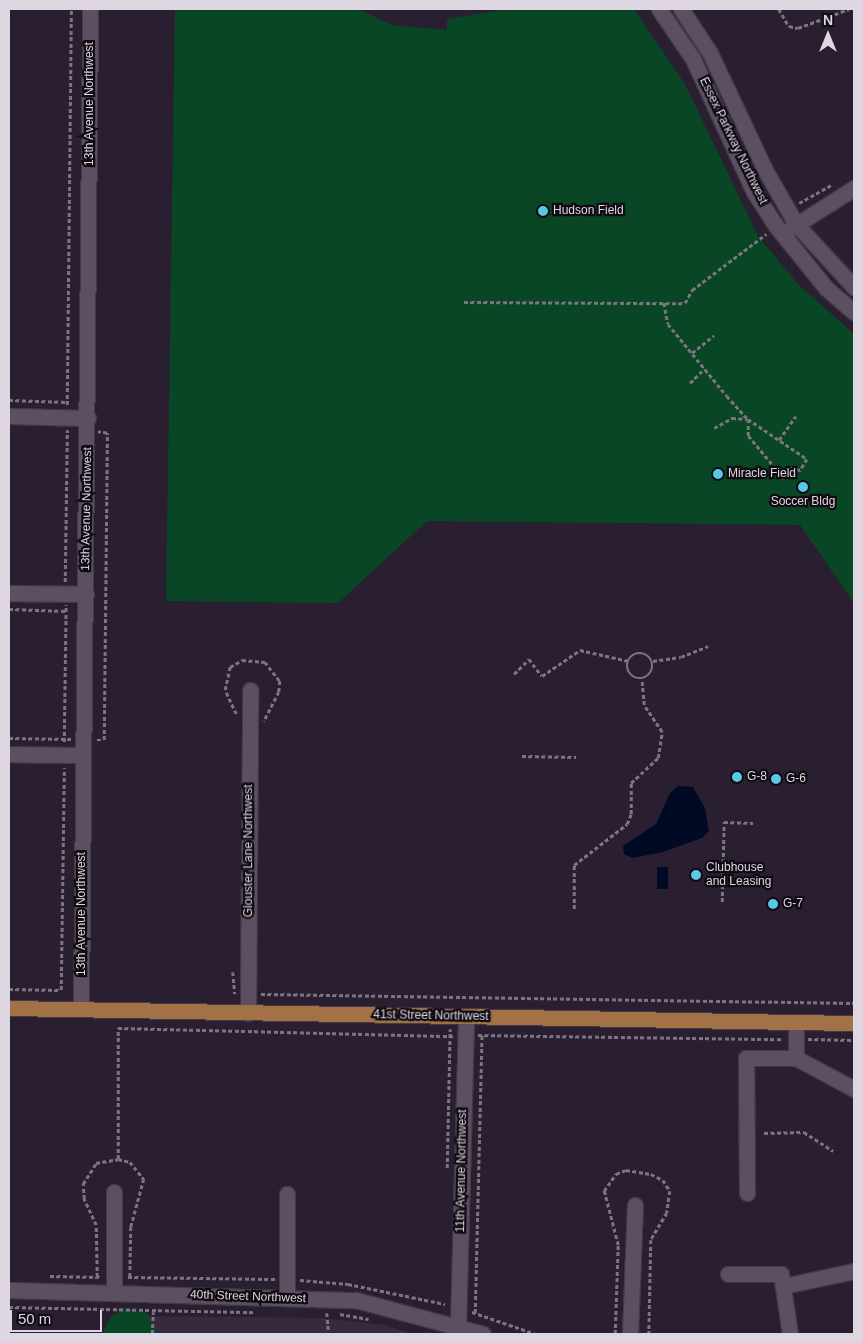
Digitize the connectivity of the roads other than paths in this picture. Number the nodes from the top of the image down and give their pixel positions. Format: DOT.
graph roads {
  1 [pos="90,9"];
  2 [pos="659,9"];
  3 [pos="681,9"];
  4 [pos="854,188"];
  5 [pos="796,224"];
  6 [pos="781,234"];
  7 [pos="854,287"];
  8 [pos="854,312"];
  9 [pos="9,416"];
  10 [pos="88,418"];
  11 [pos="9,593"];
  12 [pos="86,594"];
  13 [pos="250,690"];
  14 [pos="9,754"];
  15 [pos="83,755"];
  16 [pos="9,1008"];
  17 [pos="82,1010"];
  18 [pos="248,1012"];
  19 [pos="466,1017"];
  20 [pos="796,1022"];
  21 [pos="854,1023"];
  22 [pos="796,1058"];
  23 [pos="854,1089"];
  24 [pos="114,1192"];
  25 [pos="747,1193"];
  26 [pos="287,1194"];
  27 [pos="635,1205"];
  28 [pos="854,1271"];
  29 [pos="728,1274"];
  30 [pos="783,1286"];
  31 [pos="9,1290"];
  32 [pos="114,1292"];
  33 [pos="286,1298"];
  34 [pos="458,1326"];
  35 [pos="482,1334"];
  36 [pos="630,1334"];
  37 [pos="790,1334"];
  1 -- 10 [label="street, 13th Avenue Northwest"];
  2 -- 6 [label="street, Essex Parkway Northwest"];
  3 -- 5 [label="street, Essex Parkway Northwest"];
  4 -- 5 [label="street"];
  5 -- 6 [label="street"];
  5 -- 7 [label="street, Essex Parkway Northwest"];
  6 -- 8 [label="street, Essex Parkway Northwest"];
  9 -- 10 [label="street"];
  10 -- 12 [label="street, 13th Avenue Northwest"];
  11 -- 12 [label="street"];
  12 -- 15 [label="street, 13th Avenue Northwest"];
  13 -- 18 [label="street, Glouster Lane Northwest"];
  14 -- 15 [label="street"];
  15 -- 17 [label="street, 13th Avenue Northwest"];
  16 -- 17 [label="main road, 41st Street Northwest"];
  17 -- 18 [label="main road, 41st Street Northwest"];
  18 -- 19 [label="main road, 41st Street Northwest"];
  19 -- 20 [label="main road, 41st Street Northwest"];
  19 -- 34 [label="street, 11th Avenue Northwest"];
  20 -- 21 [label="main road, 41st Street Northwest"];
  20 -- 22 [label="street"];
  22 -- 23 [label="street"];
  22 -- 25 [label="street"];
  24 -- 32 [label="street"];
  26 -- 33 [label="street"];
  27 -- 36 [label="street"];
  28 -- 30 [label="street"];
  29 -- 30 [label="street"];
  30 -- 37 [label="street"];
  31 -- 32 [label="street, 40th Street Northwest"];
  32 -- 33 [label="street, 40th Street Northwest"];
  33 -- 34 [label="street, 40th Street Northwest"];
  34 -- 35 [label="street, 40th Street Northwest"];
}
